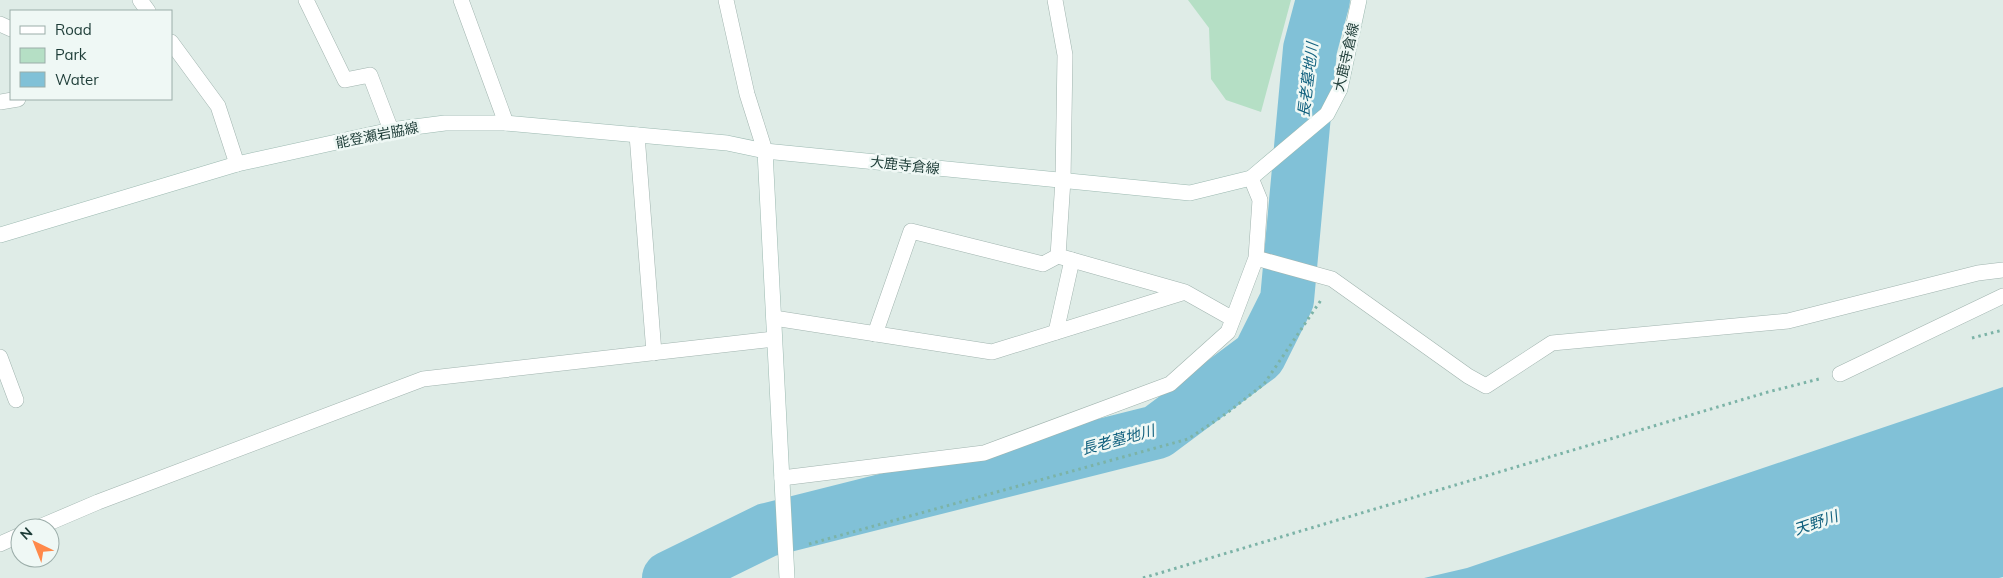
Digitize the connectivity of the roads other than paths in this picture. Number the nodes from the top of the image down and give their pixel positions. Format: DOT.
graph roads {
  1 [pos="306,0"];
  2 [pos="461,0"];
  3 [pos="726,0"];
  4 [pos="1055,0"];
  5 [pos="1359,0"];
  6 [pos="172,43"];
  7 [pos="506,123"];
  8 [pos="391,130"];
  9 [pos="636,135"];
  10 [pos="765,151"];
  11 [pos="237,164"];
  12 [pos="1251,178"];
  13 [pos="1063,180"];
  14 [pos="0,235"];
  15 [pos="1065,258"];
  16 [pos="1260,260"];
  17 [pos="2003,270"];
  18 [pos="1184,292"];
  19 [pos="2003,296"];
  20 [pos="774,318"];
  21 [pos="1233,319"];
  22 [pos="1056,332"];
  23 [pos="874,334"];
  24 [pos="774,339"];
  25 [pos="654,353"];
  26 [pos="0,357"];
  27 [pos="1840,374"];
  28 [pos="16,400"];
  29 [pos="782,478"];
  30 [pos="60,518"];
  31 [pos="787,578"];
  1 -- 8 [label="street"];
  2 -- 7 [label="street"];
  3 -- 10 [label="street"];
  4 -- 13 [label="street"];
  5 -- 12 [label="street, 大鹿寺倉線"];
  6 -- 11 [label="street"];
  7 -- 8 [label="street, 能登瀬岩脇線"];
  7 -- 9 [label="street, 能登瀬岩脇線"];
  8 -- 11 [label="street, 能登瀬岩脇線"];
  9 -- 10 [label="street, 能登瀬岩脇線"];
  9 -- 25 [label="street"];
  10 -- 13 [label="street, 大鹿寺倉線"];
  10 -- 20 [label="street"];
  11 -- 14 [label="street, 能登瀬岩脇線"];
  12 -- 13 [label="street, 大鹿寺倉線"];
  12 -- 16 [label="street"];
  13 -- 15 [label="street"];
  15 -- 18 [label="street"];
  15 -- 22 [label="street"];
  15 -- 23 [label="street"];
  16 -- 17 [label="street"];
  16 -- 21 [label="street"];
  18 -- 21 [label="street"];
  18 -- 22 [label="street"];
  19 -- 27 [label="street"];
  20 -- 23 [label="street"];
  20 -- 24 [label="street"];
  21 -- 29 [label="street"];
  22 -- 23 [label="street"];
  24 -- 25 [label="street"];
  24 -- 29 [label="street"];
  25 -- 30 [label="street"];
  26 -- 28 [label="street"];
  29 -- 31 [label="street"];
}
